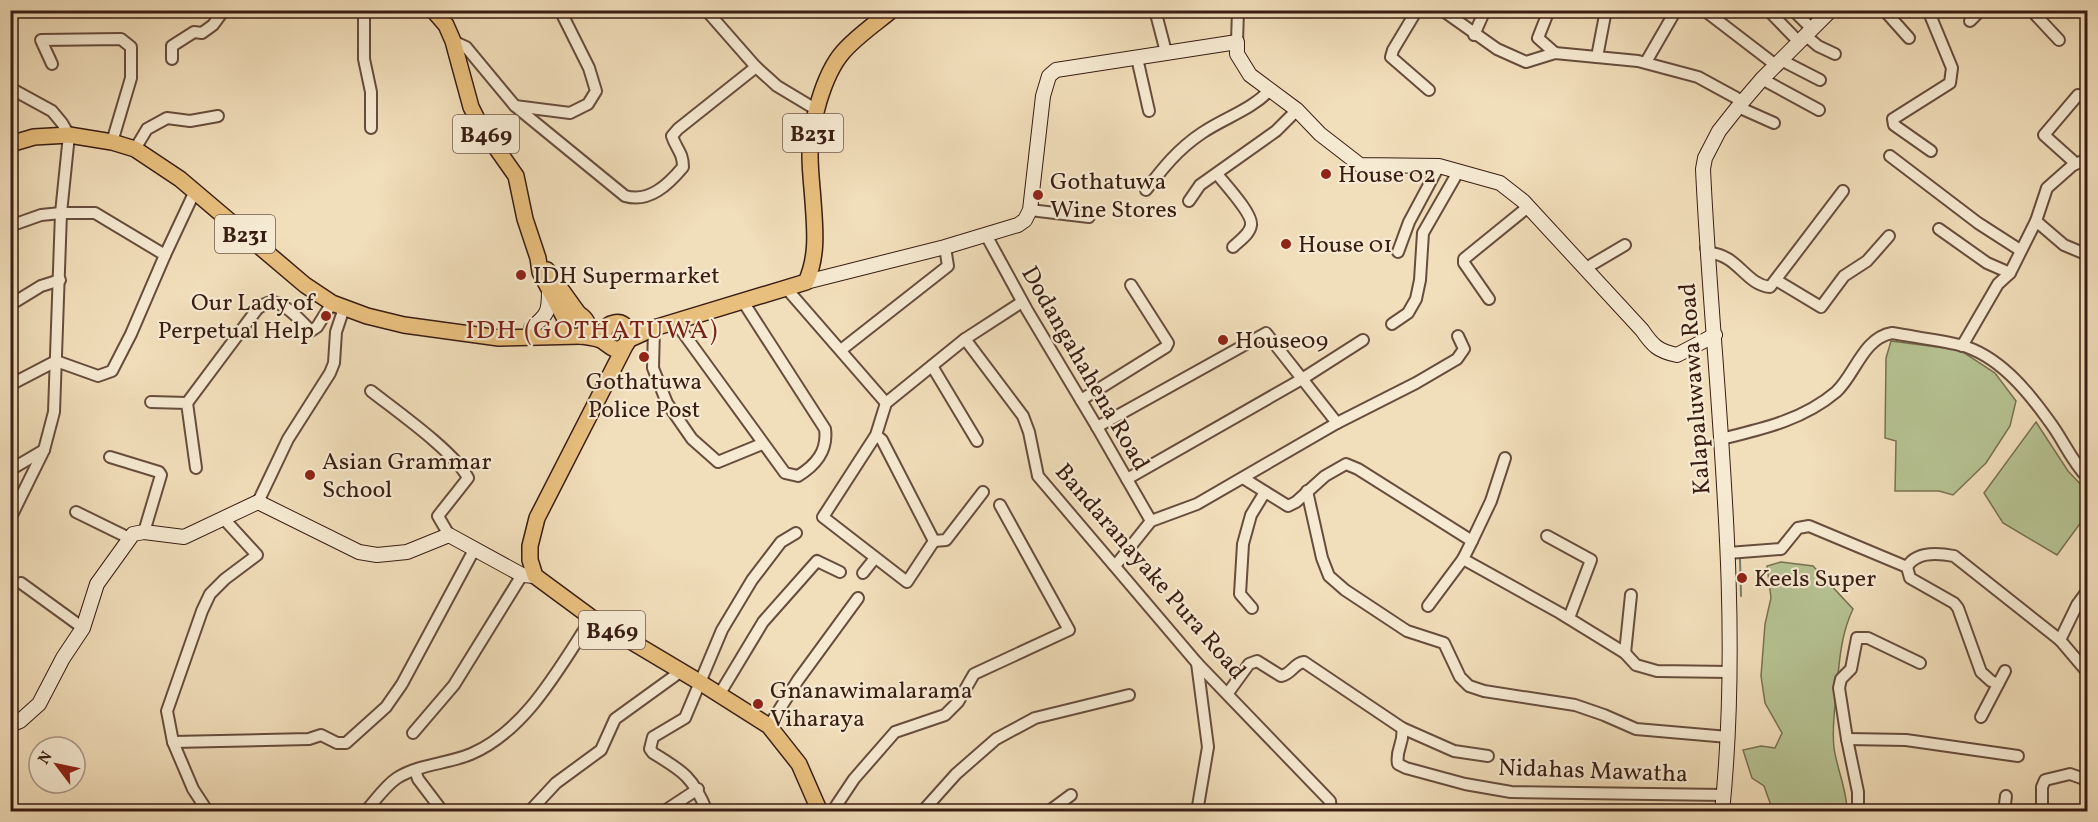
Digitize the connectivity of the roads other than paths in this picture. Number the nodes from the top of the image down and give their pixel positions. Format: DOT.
graph roads {
  1 [pos="224,10"];
  2 [pos="364,10"];
  3 [pos="433,10"];
  4 [pos="560,10"];
  5 [pos="706,10"];
  6 [pos="892,10"];
  7 [pos="1155,10"];
  8 [pos="1239,10"];
  9 [pos="1417,10"];
  10 [pos="1442,10"];
  11 [pos="1485,10"];
  12 [pos="1550,10"];
  13 [pos="1606,10"];
  14 [pos="1676,10"];
  15 [pos="1704,10"];
  16 [pos="1768,10"];
  17 [pos="1793,10"];
  18 [pos="1830,10"];
  19 [pos="1884,10"];
  20 [pos="1928,10"];
  21 [pos="1981,10"];
  22 [pos="2031,10"];
  23 [pos="1970,21"];
  24 [pos="1474,34"];
  25 [pos="1805,35"];
  26 [pos="1908,38"];
  27 [pos="2059,40"];
  28 [pos="453,41"];
  29 [pos="1237,42"];
  30 [pos="1166,52"];
  31 [pos="1555,53"];
  32 [pos="1835,54"];
  33 [pos="1597,57"];
  34 [pos="1137,58"];
  35 [pos="172,59"];
  36 [pos="1646,62"];
  37 [pos="1779,63"];
  38 [pos="52,64"];
  39 [pos="756,67"];
  40 [pos="1762,79"];
  41 [pos="1820,80"];
  42 [pos="10,88"];
  43 [pos="1270,90"];
  44 [pos="1429,90"];
  45 [pos="2078,95"];
  46 [pos="1740,104"];
  47 [pos="515,106"];
  48 [pos="817,110"];
  49 [pos="1297,110"];
  50 [pos="1819,110"];
  51 [pos="1149,111"];
  52 [pos="218,116"];
  53 [pos="1774,123"];
  54 [pos="371,128"];
  55 [pos="69,135"];
  56 [pos="112,142"];
  57 [pos="10,144"];
  58 [pos="135,149"];
  59 [pos="1931,151"];
  60 [pos="1890,156"];
  61 [pos="2088,157"];
  62 [pos="2073,165"];
  63 [pos="1439,166"];
  64 [pos="1458,172"];
  65 [pos="1217,174"];
  66 [pos="1146,190"];
  67 [pos="195,191"];
  68 [pos="1843,191"];
  69 [pos="1189,201"];
  70 [pos="1528,207"];
  71 [pos="1030,210"];
  72 [pos="61,213"];
  73 [pos="1089,217"];
  74 [pos="2036,221"];
  75 [pos="10,226"];
  76 [pos="1939,230"];
  77 [pos="986,235"];
  78 [pos="1889,237"];
  79 [pos="1625,245"];
  80 [pos="1233,247"];
  81 [pos="945,248"];
  82 [pos="1706,248"];
  83 [pos="2020,250"];
  84 [pos="2086,250"];
  85 [pos="1398,252"];
  86 [pos="165,255"];
  87 [pos="538,258"];
  88 [pos="1586,268"];
  89 [pos="2010,273"];
  90 [pos="60,280"];
  91 [pos="1776,280"];
  92 [pos="806,282"];
  93 [pos="1131,285"];
  94 [pos="786,288"];
  95 [pos="549,291"];
  96 [pos="1489,299"];
  97 [pos="742,300"];
  98 [pos="1022,302"];
  99 [pos="10,305"];
  100 [pos="338,306"];
  101 [pos="676,322"];
  102 [pos="616,323"];
  103 [pos="1392,324"];
  104 [pos="574,325"];
  105 [pos="531,328"];
  106 [pos="654,328"];
  107 [pos="483,335"];
  108 [pos="1715,335"];
  109 [pos="1458,336"];
  110 [pos="965,339"];
  111 [pos="1363,340"];
  112 [pos="628,341"];
  113 [pos="606,344"];
  114 [pos="1962,346"];
  115 [pos="841,350"];
  116 [pos="56,361"];
  117 [pos="932,366"];
  118 [pos="609,377"];
  119 [pos="1302,379"];
  120 [pos="10,385"];
  121 [pos="371,391"];
  122 [pos="1081,400"];
  123 [pos="151,402"];
  124 [pos="187,403"];
  125 [pos="886,403"];
  126 [pos="1336,423"];
  127 [pos="1097,427"];
  128 [pos="876,435"];
  129 [pos="1721,439"];
  130 [pos="976,441"];
  131 [pos="762,444"];
  132 [pos="44,450"];
  133 [pos="110,457"];
  134 [pos="1505,458"];
  135 [pos="2083,465"];
  136 [pos="196,468"];
  137 [pos="10,470"];
  138 [pos="1243,478"];
  139 [pos="2088,478"];
  140 [pos="1126,479"];
  141 [pos="1307,491"];
  142 [pos="983,492"];
  143 [pos="1265,492"];
  144 [pos="258,502"];
  145 [pos="1000,505"];
  146 [pos="76,512"];
  147 [pos="10,519"];
  148 [pos="225,519"];
  149 [pos="1151,521"];
  150 [pos="144,532"];
  151 [pos="796,533"];
  152 [pos="449,535"];
  153 [pos="1547,536"];
  154 [pos="129,538"];
  155 [pos="934,541"];
  156 [pos="1472,541"];
  157 [pos="474,550"];
  158 [pos="1728,553"];
  159 [pos="875,558"];
  160 [pos="1463,559"];
  161 [pos="1115,566"];
  162 [pos="1907,567"];
  163 [pos="840,572"];
  164 [pos="863,573"];
  165 [pos="529,575"];
  166 [pos="21,583"];
  167 [pos="2088,590"];
  168 [pos="1631,595"];
  169 [pos="858,598"];
  170 [pos="1428,606"];
  171 [pos="1252,608"];
  172 [pos="592,618"];
  173 [pos="1569,618"];
  174 [pos="83,628"];
  175 [pos="2060,640"];
  176 [pos="1625,652"];
  177 [pos="1197,663"];
  178 [pos="1920,663"];
  179 [pos="2005,671"];
  180 [pos="680,672"];
  181 [pos="1730,672"];
  182 [pos="2088,673"];
  183 [pos="700,683"];
  184 [pos="1998,684"];
  185 [pos="1228,693"];
  186 [pos="719,695"];
  187 [pos="1130,695"];
  188 [pos="1981,717"];
  189 [pos="10,725"];
  190 [pos="769,726"];
  191 [pos="1402,728"];
  192 [pos="413,733"];
  193 [pos="1728,737"];
  194 [pos="1847,739"];
  195 [pos="173,742"];
  196 [pos="1488,756"];
  197 [pos="2018,756"];
  198 [pos="415,770"];
  199 [pos="2084,779"];
  200 [pos="698,789"];
  201 [pos="1071,795"];
  202 [pos="1724,795"];
  203 [pos="2006,796"];
  204 [pos="663,811"];
  205 [pos="208,812"];
  206 [pos="365,812"];
  207 [pos="443,812"];
  208 [pos="529,812"];
  209 [pos="707,812"];
  210 [pos="819,812"];
  211 [pos="832,812"];
  212 [pos="922,812"];
  213 [pos="1048,812"];
  214 [pos="1197,812"];
  215 [pos="1331,812"];
  216 [pos="1722,812"];
  217 [pos="1857,812"];
  218 [pos="2004,812"];
  219 [pos="2042,812"];
  1 -- 35 [label="street"];
  2 -- 54 [label="street"];
  3 -- 28 [label="main road, B469"];
  4 -- 47 [label="street"];
  5 -- 39 [label="street"];
  6 -- 48 [label="main road, B231"];
  7 -- 30 [label="street"];
  8 -- 29 [label="street"];
  9 -- 44 [label="street"];
  10 -- 24 [label="street"];
  11 -- 24 [label="street"];
  12 -- 31 [label="street"];
  13 -- 33 [label="street"];
  14 -- 36 [label="street"];
  15 -- 37 [label="street"];
  16 -- 25 [label="street"];
  17 -- 25 [label="street"];
  18 -- 25 [label="street, Kalapaluwawa Road"];
  19 -- 26 [label="street"];
  20 -- 59 [label="street"];
  21 -- 23 [label="street"];
  22 -- 27 [label="street"];
  24 -- 31 [label="street"];
  25 -- 32 [label="street"];
  25 -- 37 [label="street, Kalapaluwawa Road"];
  28 -- 47 [label="street"];
  28 -- 87 [label="main road, B469"];
  29 -- 30 [label="street"];
  29 -- 43 [label="street"];
  30 -- 34 [label="street"];
  31 -- 33 [label="street"];
  33 -- 36 [label="street"];
  34 -- 51 [label="street"];
  34 -- 71 [label="street"];
  36 -- 46 [label="street"];
  37 -- 40 [label="street, Kalapaluwawa Road"];
  37 -- 41 [label="street"];
  38 -- 56 [label="street"];
  39 -- 47 [label="street"];
  39 -- 48 [label="street"];
  40 -- 46 [label="street, Kalapaluwawa Road"];
  40 -- 50 [label="street"];
  42 -- 55 [label="street"];
  43 -- 49 [label="street"];
  43 -- 66 [label="street"];
  45 -- 62 [label="street"];
  46 -- 53 [label="street"];
  46 -- 82 [label="street, Kalapaluwawa Road"];
  48 -- 92 [label="main road, B231"];
  49 -- 63 [label="street"];
  49 -- 65 [label="street"];
  52 -- 58 [label="street"];
  55 -- 56 [label="main road, B231"];
  55 -- 57 [label="main road, B231"];
  55 -- 72 [label="street"];
  56 -- 58 [label="main road, B231"];
  58 -- 67 [label="main road, B231"];
  60 -- 83 [label="street"];
  61 -- 62 [label="street"];
  62 -- 74 [label="street"];
  63 -- 64 [label="street"];
  63 -- 85 [label="street"];
  64 -- 70 [label="street"];
  64 -- 103 [label="street"];
  65 -- 69 [label="street"];
  65 -- 80 [label="street"];
  67 -- 86 [label="street"];
  67 -- 100 [label="main road, B231"];
  68 -- 91 [label="street"];
  70 -- 88 [label="street"];
  70 -- 96 [label="street"];
  71 -- 73 [label="street"];
  71 -- 77 [label="street"];
  72 -- 75 [label="street"];
  72 -- 86 [label="street"];
  72 -- 90 [label="street"];
  74 -- 83 [label="street"];
  74 -- 84 [label="street"];
  76 -- 89 [label="street"];
  77 -- 81 [label="street"];
  77 -- 98 [label="street, Dodangahahena Road"];
  78 -- 91 [label="street"];
  79 -- 88 [label="street"];
  81 -- 92 [label="street"];
  81 -- 115 [label="street"];
  82 -- 91 [label="street"];
  82 -- 108 [label="street, Kalapaluwawa Road"];
  83 -- 89 [label="street"];
  86 -- 116 [label="street"];
  87 -- 95 [label="main road, B469"];
  87 -- 104 [label="main road, B469"];
  88 -- 108 [label="street"];
  89 -- 114 [label="street"];
  90 -- 99 [label="street"];
  90 -- 116 [label="street"];
  92 -- 94 [label="main road, B231"];
  93 -- 122 [label="street"];
  94 -- 97 [label="main road, B231"];
  94 -- 115 [label="street"];
  95 -- 104 [label="main road, B469"];
  95 -- 105 [label="street"];
  97 -- 101 [label="main road, B231"];
  97 -- 131 [label="street"];
  98 -- 110 [label="street"];
  98 -- 122 [label="street, Dodangahahena Road"];
  100 -- 107 [label="main road, B231"];
  100 -- 124 [label="street"];
  100 -- 144 [label="street"];
  101 -- 106 [label="main road, B231"];
  101 -- 131 [label="street"];
  102 -- 104 [label="main road, B231"];
  102 -- 106 [label="main road, B231"];
  102 -- 112 [label="main road"];
  102 -- 113 [label="main road"];
  104 -- 105 [label="main road, B231"];
  104 -- 107 [label="main road, B231"];
  104 -- 113 [label="main road, B231"];
  105 -- 107 [label="main road, B231"];
  106 -- 112 [label="main road, B231"];
  106 -- 131 [label="street"];
  108 -- 129 [label="street, Kalapaluwawa Road"];
  109 -- 126 [label="street"];
  110 -- 117 [label="street"];
  110 -- 161 [label="street, Bandaranayake Pura Road"];
  111 -- 119 [label="street"];
  112 -- 113 [label="main road"];
  112 -- 118 [label="main road"];
  113 -- 118 [label="main road"];
  114 -- 129 [label="street"];
  114 -- 135 [label="street"];
  115 -- 125 [label="street"];
  116 -- 120 [label="street"];
  116 -- 132 [label="street"];
  117 -- 125 [label="street"];
  117 -- 130 [label="street"];
  118 -- 165 [label="main road"];
  119 -- 126 [label="street"];
  119 -- 127 [label="street"];
  119 -- 140 [label="street"];
  121 -- 152 [label="street"];
  122 -- 127 [label="street, Dodangahahena Road"];
  123 -- 124 [label="street"];
  124 -- 136 [label="street"];
  125 -- 128 [label="street"];
  126 -- 138 [label="street"];
  127 -- 140 [label="street, Dodangahahena Road"];
  128 -- 155 [label="street"];
  128 -- 159 [label="street"];
  129 -- 158 [label="street, Kalapaluwawa Road"];
  132 -- 137 [label="street"];
  132 -- 147 [label="street"];
  133 -- 150 [label="street"];
  134 -- 156 [label="street"];
  135 -- 139 [label="street"];
  138 -- 143 [label="street"];
  138 -- 149 [label="street"];
  140 -- 149 [label="street, Dodangahahena Road"];
  141 -- 143 [label="street"];
  141 -- 156 [label="street"];
  141 -- 193 [label="street"];
  142 -- 155 [label="street"];
  143 -- 171 [label="street"];
  144 -- 148 [label="street"];
  144 -- 152 [label="street"];
  145 -- 211 [label="street"];
  146 -- 154 [label="street"];
  148 -- 150 [label="street"];
  148 -- 195 [label="street"];
  149 -- 161 [label="street"];
  150 -- 154 [label="street"];
  151 -- 183 [label="street"];
  152 -- 157 [label="street"];
  153 -- 173 [label="street"];
  154 -- 174 [label="street"];
  155 -- 159 [label="street"];
  156 -- 160 [label="street"];
  157 -- 165 [label="street"];
  157 -- 195 [label="street"];
  158 -- 162 [label="street"];
  158 -- 181 [label="street, Kalapaluwawa Road"];
  159 -- 164 [label="street"];
  160 -- 170 [label="street"];
  160 -- 173 [label="street"];
  161 -- 177 [label="street, Bandaranayake Pura Road"];
  162 -- 175 [label="street"];
  162 -- 184 [label="street"];
  163 -- 186 [label="street"];
  165 -- 172 [label="main road, B469"];
  165 -- 192 [label="street"];
  166 -- 174 [label="street"];
  167 -- 175 [label="street"];
  168 -- 176 [label="street"];
  169 -- 190 [label="street"];
  172 -- 180 [label="main road, B469"];
  172 -- 198 [label="street"];
  173 -- 176 [label="street"];
  174 -- 189 [label="street"];
  175 -- 182 [label="street"];
  176 -- 181 [label="street"];
  177 -- 185 [label="street, Bandaranayake Pura Road"];
  177 -- 214 [label="street"];
  178 -- 194 [label="street"];
  179 -- 184 [label="street"];
  180 -- 183 [label="main road, B469"];
  180 -- 208 [label="street"];
  181 -- 193 [label="street, Kalapaluwawa Road"];
  183 -- 186 [label="main road, B469"];
  183 -- 200 [label="street"];
  184 -- 188 [label="street"];
  185 -- 191 [label="street"];
  185 -- 215 [label="street, Bandaranayake Pura Road"];
  186 -- 190 [label="main road, B469"];
  187 -- 212 [label="street"];
  190 -- 210 [label="main road, B469"];
  191 -- 196 [label="street"];
  191 -- 202 [label="street, Nidahas Mawatha"];
  193 -- 202 [label="street, Kalapaluwawa Road"];
  194 -- 197 [label="street"];
  194 -- 217 [label="street"];
  195 -- 205 [label="street"];
  198 -- 206 [label="street"];
  198 -- 207 [label="street"];
  199 -- 219 [label="street"];
  200 -- 204 [label="street"];
  200 -- 209 [label="street"];
  201 -- 213 [label="street"];
  202 -- 216 [label="street, Kalapaluwawa Road"];
  203 -- 218 [label="street"];
}
